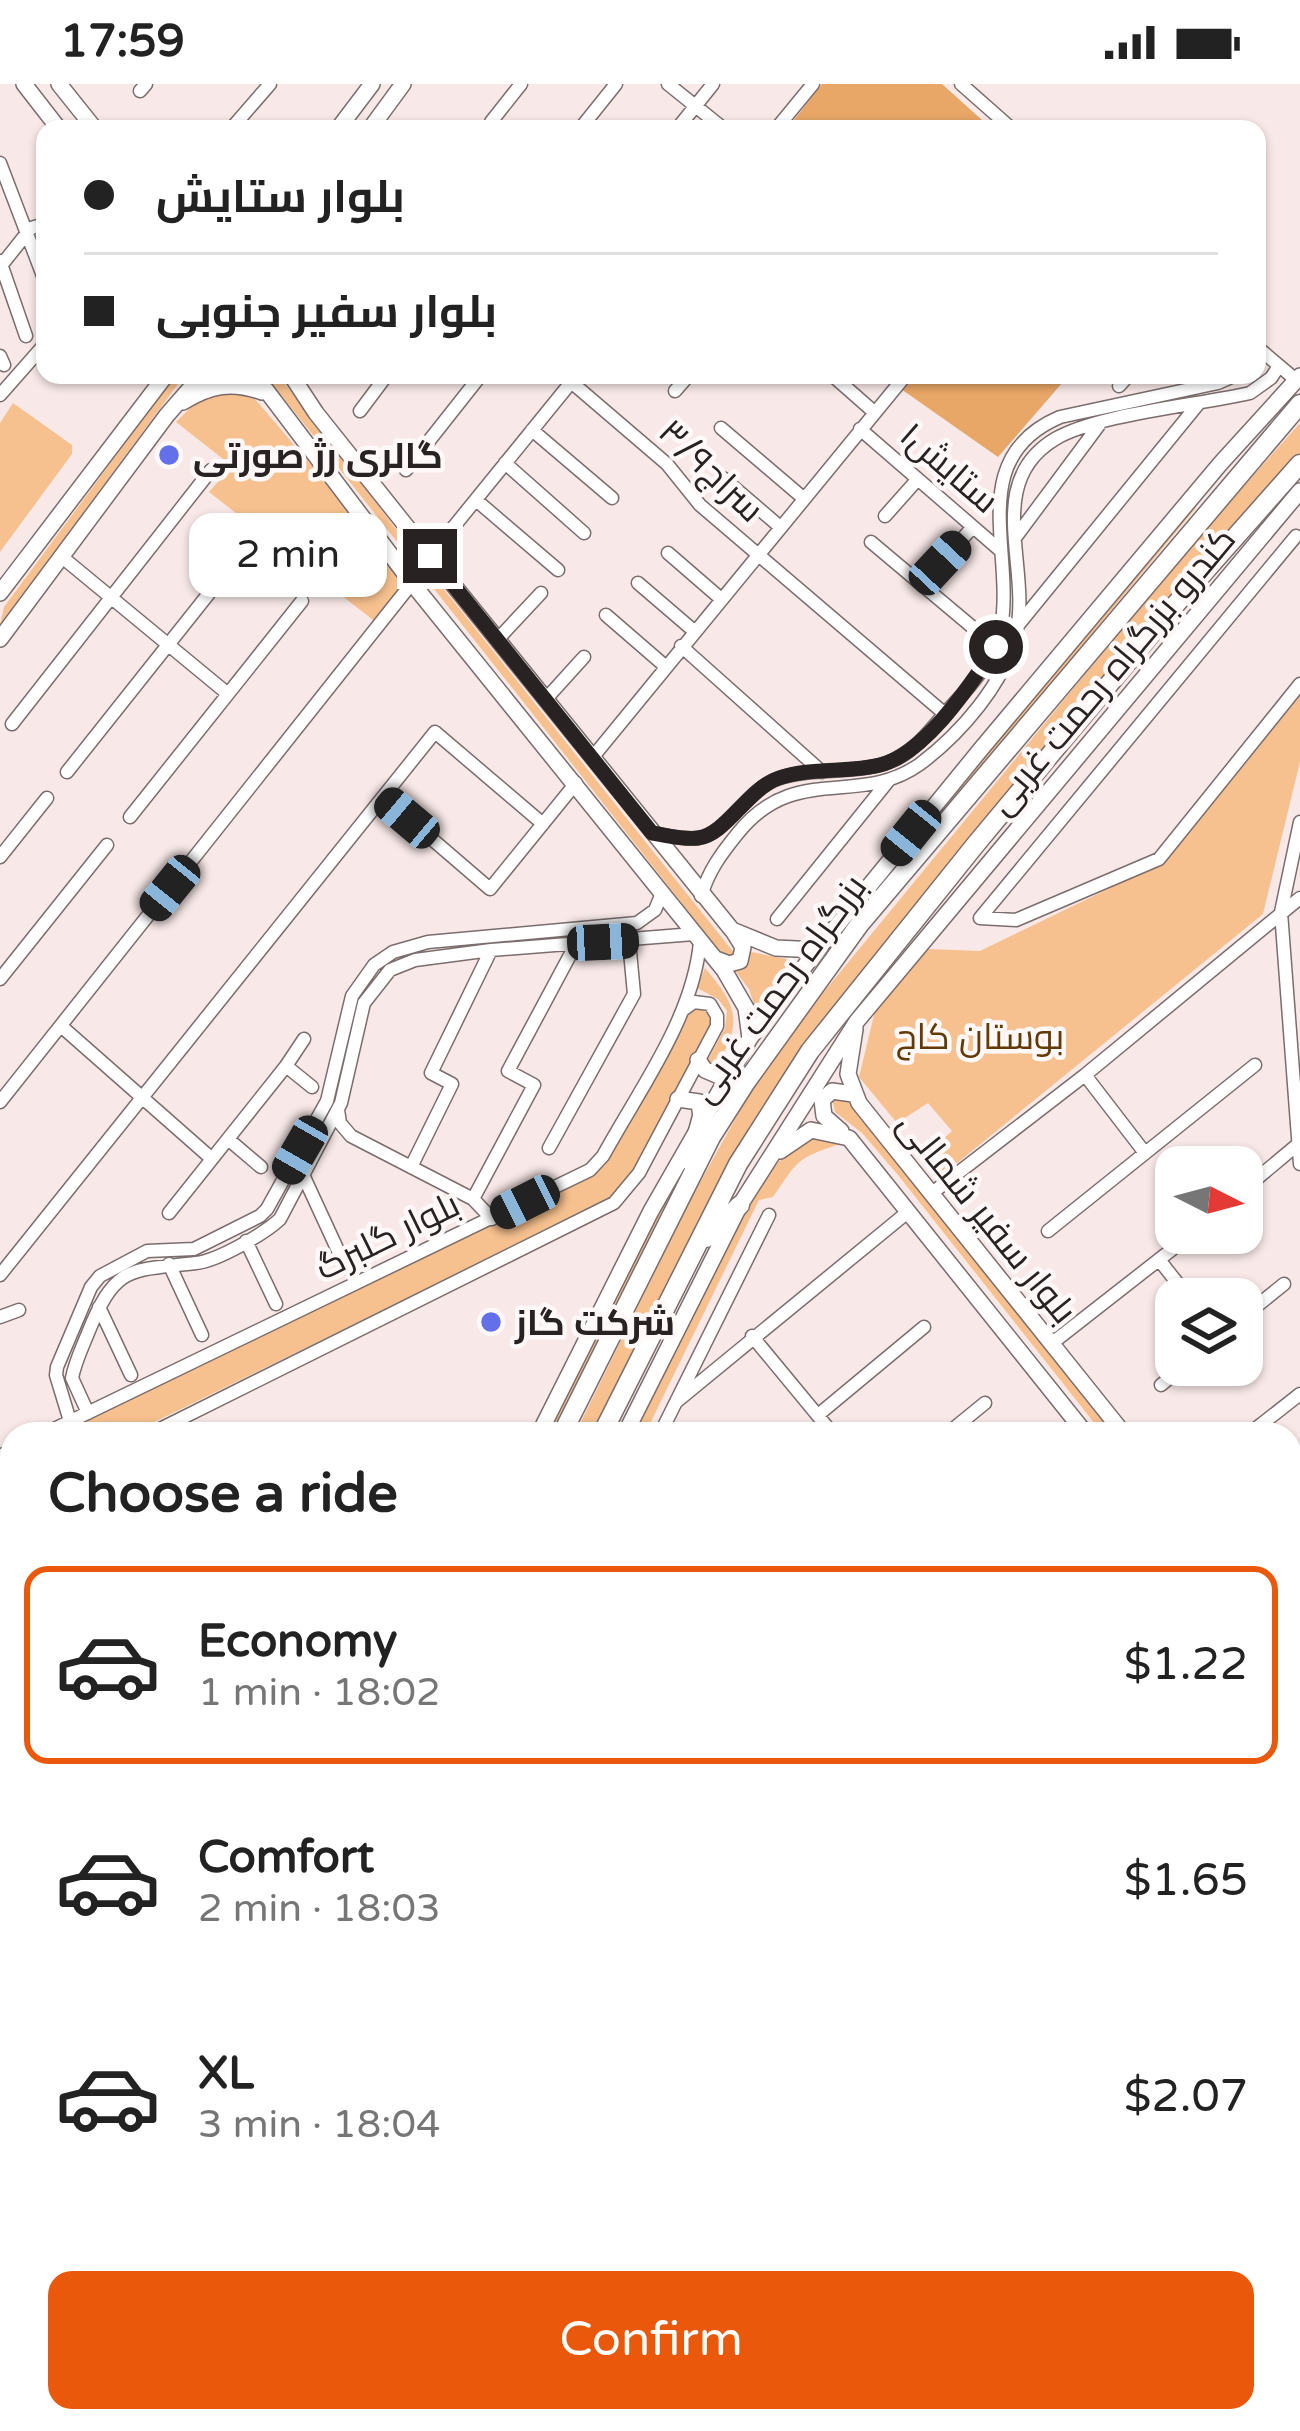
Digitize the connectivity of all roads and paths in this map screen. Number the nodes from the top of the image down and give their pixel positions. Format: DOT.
graph roads {
  1 [pos="24,84"];
  2 [pos="59,84"];
  3 [pos="270,84"];
  4 [pos="372,84"];
  5 [pos="403,84"];
  6 [pos="521,84"];
  7 [pos="616,84"];
  8 [pos="668,84"];
  9 [pos="713,84"];
  10 [pos="813,84"];
  11 [pos="961,84"];
  12 [pos="695,106"];
  13 [pos="52,120"];
  14 [pos="88,120"];
  15 [pos="239,120"];
  16 [pos="345,120"];
  17 [pos="377,120"];
  18 [pos="493,120"];
  19 [pos="587,120"];
  20 [pos="684,120"];
  21 [pos="713,120"];
  22 [pos="783,120"];
  23 [pos="1002,120"];
  24 [pos="0,163"];
  25 [pos="36,229"];
  26 [pos="26,234"];
  27 [pos="36,259"];
  28 [pos="0,264"];
  29 [pos="26,336"];
  30 [pos="36,354"];
  31 [pos="1266,354"];
  32 [pos="1279,366"];
  33 [pos="1266,378"];
  34 [pos="1298,378"];
  35 [pos="159,384"];
  36 [pos="194,384"];
  37 [pos="297,384"];
  38 [pos="380,384"];
  39 [pos="474,384"];
  40 [pos="565,384"];
  41 [pos="578,384"];
  42 [pos="681,384"];
  43 [pos="842,384"];
  44 [pos="898,384"];
  45 [pos="1213,384"];
  46 [pos="1218,384"];
  47 [pos="1260,384"];
  48 [pos="268,389"];
  49 [pos="675,391"];
  50 [pos="1250,393"];
  51 [pos="0,395"];
  52 [pos="1221,399"];
  53 [pos="1199,403"];
  54 [pos="1300,404"];
  55 [pos="360,410"];
  56 [pos="874,412"];
  57 [pos="1265,413"];
  58 [pos="167,415"];
  59 [pos="1100,424"];
  60 [pos="721,428"];
  61 [pos="860,429"];
  62 [pos="532,430"];
  63 [pos="505,463"];
  64 [pos="1220,464"];
  65 [pos="1300,464"];
  66 [pos="211,470"];
  67 [pos="406,470"];
  68 [pos="723,478"];
  69 [pos="917,480"];
  70 [pos="1300,490"];
  71 [pos="802,497"];
  72 [pos="612,498"];
  73 [pos="476,500"];
  74 [pos="885,516"];
  75 [pos="1196,523"];
  76 [pos="778,526"];
  77 [pos="972,528"];
  78 [pos="584,533"];
  79 [pos="1296,536"];
  80 [pos="1015,538"];
  81 [pos="871,542"];
  82 [pos="1000,551"];
  83 [pos="242,553"];
  84 [pos="668,553"];
  85 [pos="756,554"];
  86 [pos="430,556"];
  87 [pos="62,557"];
  88 [pos="940,563"];
  89 [pos="558,570"];
  90 [pos="412,583"];
  91 [pos="638,583"];
  92 [pos="0,593"];
  93 [pos="541,593"];
  94 [pos="112,598"];
  95 [pos="720,598"];
  96 [pos="302,601"];
  97 [pos="606,615"];
  98 [pos="1018,625"];
  99 [pos="1185,627"];
  100 [pos="694,631"];
  101 [pos="0,639"];
  102 [pos="498,640"];
  103 [pos="1206,644"];
  104 [pos="168,645"];
  105 [pos="681,646"];
  106 [pos="996,647"];
  107 [pos="584,657"];
  108 [pos="985,663"];
  109 [pos="665,666"];
  110 [pos="1001,674"];
  111 [pos="1300,684"];
  112 [pos="228,694"];
  113 [pos="545,700"];
  114 [pos="945,714"];
  115 [pos="12,724"];
  116 [pos="592,758"];
  117 [pos="68,772"];
  118 [pos="822,772"];
  119 [pos="890,779"];
  120 [pos="576,783"];
  121 [pos="382,797"];
  122 [pos="47,798"];
  123 [pos="130,817"];
  124 [pos="1300,822"];
  125 [pos="543,824"];
  126 [pos="722,824"];
  127 [pos="946,825"];
  128 [pos="652,833"];
  129 [pos="735,837"];
  130 [pos="976,844"];
  131 [pos="107,845"];
  132 [pos="1296,852"];
  133 [pos="892,856"];
  134 [pos="0,857"];
  135 [pos="662,892"];
  136 [pos="701,896"];
  137 [pos="1300,898"];
  138 [pos="957,901"];
  139 [pos="1281,912"];
  140 [pos="980,918"];
  141 [pos="777,919"];
  142 [pos="638,923"];
  143 [pos="732,930"];
  144 [pos="697,938"];
  145 [pos="636,940"];
  146 [pos="576,944"];
  147 [pos="490,950"];
  148 [pos="817,950"];
  149 [pos="1300,954"];
  150 [pos="713,957"];
  151 [pos="1285,960"];
  152 [pos="2,972"];
  153 [pos="682,1011"];
  154 [pos="857,1022"];
  155 [pos="61,1026"];
  156 [pos="750,1038"];
  157 [pos="304,1039"];
  158 [pos="698,1060"];
  159 [pos="1256,1065"];
  160 [pos="286,1066"];
  161 [pos="730,1070"];
  162 [pos="1085,1075"];
  163 [pos="1298,1080"];
  164 [pos="312,1087"];
  165 [pos="853,1094"];
  166 [pos="143,1098"];
  167 [pos="678,1099"];
  168 [pos="0,1102"];
  169 [pos="338,1110"];
  170 [pos="701,1120"];
  171 [pos="848,1138"];
  172 [pos="228,1139"];
  173 [pos="1297,1145"];
  174 [pos="549,1148"];
  175 [pos="1145,1153"];
  176 [pos="212,1159"];
  177 [pos="1300,1164"];
  178 [pos="765,1165"];
  179 [pos="411,1166"];
  180 [pos="261,1167"];
  181 [pos="1263,1173"];
  182 [pos="304,1177"];
  183 [pos="932,1193"];
  184 [pos="473,1199"];
  185 [pos="740,1205"];
  186 [pos="677,1207"];
  187 [pos="909,1211"];
  188 [pos="169,1214"];
  189 [pos="769,1215"];
  190 [pos="492,1219"];
  191 [pos="1048,1231"];
  192 [pos="246,1241"];
  193 [pos="694,1250"];
  194 [pos="1168,1254"];
  195 [pos="1160,1261"];
  196 [pos="169,1264"];
  197 [pos="346,1268"];
  198 [pos="0,1275"];
  199 [pos="1173,1278"];
  200 [pos="1284,1284"];
  201 [pos="1263,1301"];
  202 [pos="276,1304"];
  203 [pos="99,1306"];
  204 [pos="19,1310"];
  205 [pos="0,1317"];
  206 [pos="924,1328"];
  207 [pos="202,1335"];
  208 [pos="752,1336"];
  209 [pos="1051,1344"];
  210 [pos="131,1375"];
  211 [pos="76,1385"];
  212 [pos="61,1390"];
  213 [pos="1300,1394"];
  214 [pos="676,1402"];
  215 [pos="985,1403"];
  216 [pos="88,1413"];
  217 [pos="818,1415"];
  218 [pos="70,1421"];
  219 [pos="174,1422"];
  220 [pos="545,1422"];
  221 [pos="568,1422"];
  222 [pos="608,1422"];
  223 [pos="631,1422"];
  224 [pos="666,1422"];
  225 [pos="824,1422"];
  226 [pos="962,1422"];
  227 [pos="1076,1422"];
  228 [pos="1114,1422"];
  229 [pos="1265,1422"];
  1 -- 13 [label="main road"];
  2 -- 14 [label="main road"];
  3 -- 15 [label="street"];
  4 -- 16 [label="main road"];
  5 -- 17 [label="main road"];
  6 -- 18 [label="street"];
  7 -- 19 [label="street"];
  8 -- 12 [label="street"];
  9 -- 12 [label="street"];
  10 -- 22 [label="street"];
  11 -- 23 [label="street"];
  12 -- 20 [label="street"];
  12 -- 21 [label="street"];
  24 -- 26 [label="street"];
  25 -- 26 [label="street"];
  26 -- 27 [label="street"];
  26 -- 28 [label="street"];
  28 -- 29 [label="street"];
  30 -- 51 [label="street"];
  31 -- 32 [label="street"];
  32 -- 33 [label="street"];
  32 -- 34 [label="street"];
  34 -- 57 [label="main road, کندرو بزرگراه رحمت غربی"];
  35 -- 92 [label="main road"];
  36 -- 58 [label="main road"];
  37 -- 86 [label="main road"];
  38 -- 55 [label="street"];
  39 -- 67 [label="street"];
  40 -- 62 [label="street"];
  41 -- 85 [label="street, سراج۳/۹"];
  42 -- 49 [label="street"];
  43 -- 56 [label="street"];
  44 -- 56 [label="street"];
  45 -- 82 [label="street"];
  46 -- 52 [label="street"];
  47 -- 50 [label="street"];
  48 -- 58 [label="main road"];
  48 -- 90 [label="main road"];
  50 -- 52 [label="street"];
  50 -- 57 [label="street"];
  52 -- 53 [label="street"];
  53 -- 59 [label="street"];
  53 -- 98 [label="street"];
  54 -- 75 [label="highway, بزرگراه رحمت غربی"];
  56 -- 61 [label="street"];
  57 -- 64 [label="main road, کندرو بزرگراه رحمت غربی"];
  58 -- 87 [label="main road"];
  59 -- 80 [label="street"];
  59 -- 80 [label="street"];
  60 -- 71 [label="street"];
  61 -- 69 [label="street, ستایش۱"];
  61 -- 71 [label="street"];
  62 -- 63 [label="street"];
  62 -- 72 [label="street"];
  63 -- 73 [label="street"];
  63 -- 78 [label="street"];
  64 -- 75 [label="main road"];
  64 -- 133 [label="main road, کندرو بزرگراه رحمت غربی"];
  65 -- 130 [label="highway, بزرگراه رحمت غربی"];
  66 -- 94 [label="street"];
  68 -- 76 [label="street"];
  69 -- 74 [label="street"];
  69 -- 77 [label="street, ستایش۱"];
  70 -- 99 [label="main road, کندرو بزرگراه رحمت غربی"];
  71 -- 76 [label="street"];
  73 -- 86 [label="street"];
  73 -- 89 [label="street"];
  75 -- 127 [label="highway, بزرگراه رحمت غربی"];
  76 -- 85 [label="street"];
  77 -- 82 [label="street, ستایش۱"];
  77 -- 88 [label="street"];
  79 -- 103 [label="street"];
  80 -- 98 [label="street"];
  81 -- 106 [label="street"];
  82 -- 106 [label="street"];
  83 -- 104 [label="street"];
  84 -- 95 [label="street"];
  85 -- 95 [label="street"];
  85 -- 114 [label="street, سراج۳/۹"];
  86 -- 102 [label="main road"];
  87 -- 94 [label="street"];
  87 -- 101 [label="main road"];
  90 -- 120 [label="main road"];
  90 -- 155 [label="street"];
  91 -- 100 [label="street"];
  93 -- 102 [label="street"];
  94 -- 104 [label="street"];
  94 -- 115 [label="street"];
  95 -- 100 [label="street"];
  96 -- 112 [label="street"];
  97 -- 109 [label="street"];
  98 -- 110 [label="street"];
  99 -- 103 [label="street"];
  99 -- 138 [label="main road, کندرو بزرگراه رحمت غربی"];
  100 -- 105 [label="street"];
  102 -- 113 [label="main road"];
  103 -- 140 [label="street"];
  104 -- 112 [label="street"];
  104 -- 117 [label="street"];
  105 -- 109 [label="street"];
  105 -- 118 [label="street"];
  106 -- 108 [label="street"];
  107 -- 113 [label="street"];
  108 -- 110 [label="street"];
  108 -- 114 [label="street"];
  109 -- 116 [label="street"];
  110 -- 119 [label="street"];
  111 -- 140 [label="street"];
  112 -- 123 [label="street"];
  113 -- 116 [label="main road"];
  114 -- 118 [label="street"];
  116 -- 128 [label="main road"];
  118 -- 126 [label="street"];
  119 -- 129 [label="street"];
  119 -- 141 [label="street"];
  120 -- 125 [label="street"];
  120 -- 135 [label="main road"];
  121 -- 125 [label="street"];
  121 -- 125 [label="street"];
  121 -- 166 [label="street"];
  122 -- 134 [label="street"];
  124 -- 132 [label="street"];
  126 -- 128 [label="street"];
  126 -- 129 [label="street"];
  127 -- 133 [label="main road"];
  127 -- 186 [label="highway, بزرگراه رحمت غربی"];
  128 -- 136 [label="main road"];
  129 -- 136 [label="street"];
  130 -- 138 [label="main road"];
  130 -- 193 [label="highway, بزرگراه رحمت غربی"];
  131 -- 152 [label="street"];
  132 -- 139 [label="street"];
  133 -- 148 [label="main road, کندرو بزرگراه رحمت غربی"];
  135 -- 142 [label="street"];
  135 -- 144 [label="main road"];
  136 -- 143 [label="main road"];
  137 -- 139 [label="street"];
  138 -- 140 [label="street"];
  138 -- 154 [label="main road, کندرو بزرگراه رحمت غربی"];
  139 -- 151 [label="street"];
  139 -- 162 [label="street"];
  142 -- 145 [label="street"];
  142 -- 212 [label="street"];
  143 -- 148 [label="main road"];
  143 -- 150 [label="main road"];
  144 -- 145 [label="street"];
  144 -- 150 [label="main road"];
  144 -- 153 [label="street, بلوار گلبرگ"];
  145 -- 146 [label="street"];
  145 -- 174 [label="street"];
  146 -- 147 [label="street"];
  146 -- 184 [label="street"];
  147 -- 169 [label="street"];
  147 -- 179 [label="street"];
  148 -- 156 [label="main road, کندرو بزرگراه رحمت غربی"];
  149 -- 151 [label="street"];
  150 -- 156 [label="main road"];
  151 -- 163 [label="street"];
  153 -- 158 [label="street, بلوار گلبرگ"];
  153 -- 190 [label="street, بلوار گلبرگ"];
  154 -- 165 [label="main road, بلوار سفیر شمالی"];
  154 -- 178 [label="main road, کندرو بزرگراه رحمت غربی"];
  155 -- 166 [label="street"];
  155 -- 168 [label="street"];
  156 -- 161 [label="main road, کندرو بزرگراه رحمت غربی"];
  157 -- 160 [label="street"];
  158 -- 161 [label="main road"];
  158 -- 167 [label="street, بلوار گلبرگ"];
  159 -- 175 [label="street"];
  160 -- 164 [label="street"];
  160 -- 172 [label="street"];
  161 -- 170 [label="main road, کندرو بزرگراه رحمت غربی"];
  162 -- 175 [label="street"];
  162 -- 183 [label="street"];
  163 -- 173 [label="street"];
  165 -- 171 [label="main road"];
  165 -- 183 [label="main road, بلوار سفیر شمالی"];
  166 -- 176 [label="street"];
  166 -- 198 [label="street"];
  167 -- 170 [label="main road"];
  167 -- 219 [label="street, بلوار گلبرگ"];
  169 -- 179 [label="street"];
  169 -- 182 [label="street"];
  170 -- 186 [label="highway"];
  170 -- 220 [label="main road, کندرو بزرگراه رحمت غربی"];
  171 -- 178 [label="main road, بلوار سفیر شمالی"];
  171 -- 187 [label="main road, بلوار سفیر شمالی"];
  172 -- 176 [label="street"];
  172 -- 180 [label="street"];
  173 -- 177 [label="street"];
  173 -- 181 [label="street"];
  175 -- 191 [label="street"];
  176 -- 188 [label="street"];
  178 -- 185 [label="main road, کندرو بزرگراه رحمت غربی"];
  179 -- 184 [label="street"];
  182 -- 192 [label="street"];
  182 -- 197 [label="street"];
  183 -- 209 [label="main road, بلوار سفیر شمالی"];
  184 -- 190 [label="street"];
  185 -- 193 [label="highway"];
  185 -- 223 [label="main road, کندرو بزرگراه رحمت غربی"];
  186 -- 221 [label="highway, بزرگراه رحمت غربی"];
  187 -- 208 [label="street"];
  187 -- 227 [label="main road, بلوار سفیر شمالی"];
  189 -- 214 [label="street"];
  190 -- 216 [label="street, بلوار گلبرگ"];
  192 -- 196 [label="street"];
  192 -- 202 [label="street"];
  193 -- 222 [label="highway, بزرگراه رحمت غربی"];
  194 -- 195 [label="street"];
  195 -- 199 [label="street"];
  195 -- 209 [label="street"];
  196 -- 203 [label="street"];
  196 -- 207 [label="street"];
  200 -- 201 [label="street"];
  203 -- 210 [label="street"];
  203 -- 211 [label="street"];
  204 -- 205 [label="street"];
  206 -- 217 [label="street"];
  208 -- 214 [label="street"];
  208 -- 217 [label="street"];
  209 -- 228 [label="main road, بلوار سفیر شمالی"];
  211 -- 212 [label="street"];
  211 -- 216 [label="street"];
  212 -- 218 [label="street"];
  213 -- 229 [label="street"];
  214 -- 224 [label="street"];
  215 -- 226 [label="street"];
  216 -- 218 [label="street, بلوار گلبرگ"];
  217 -- 225 [label="street"];
}
